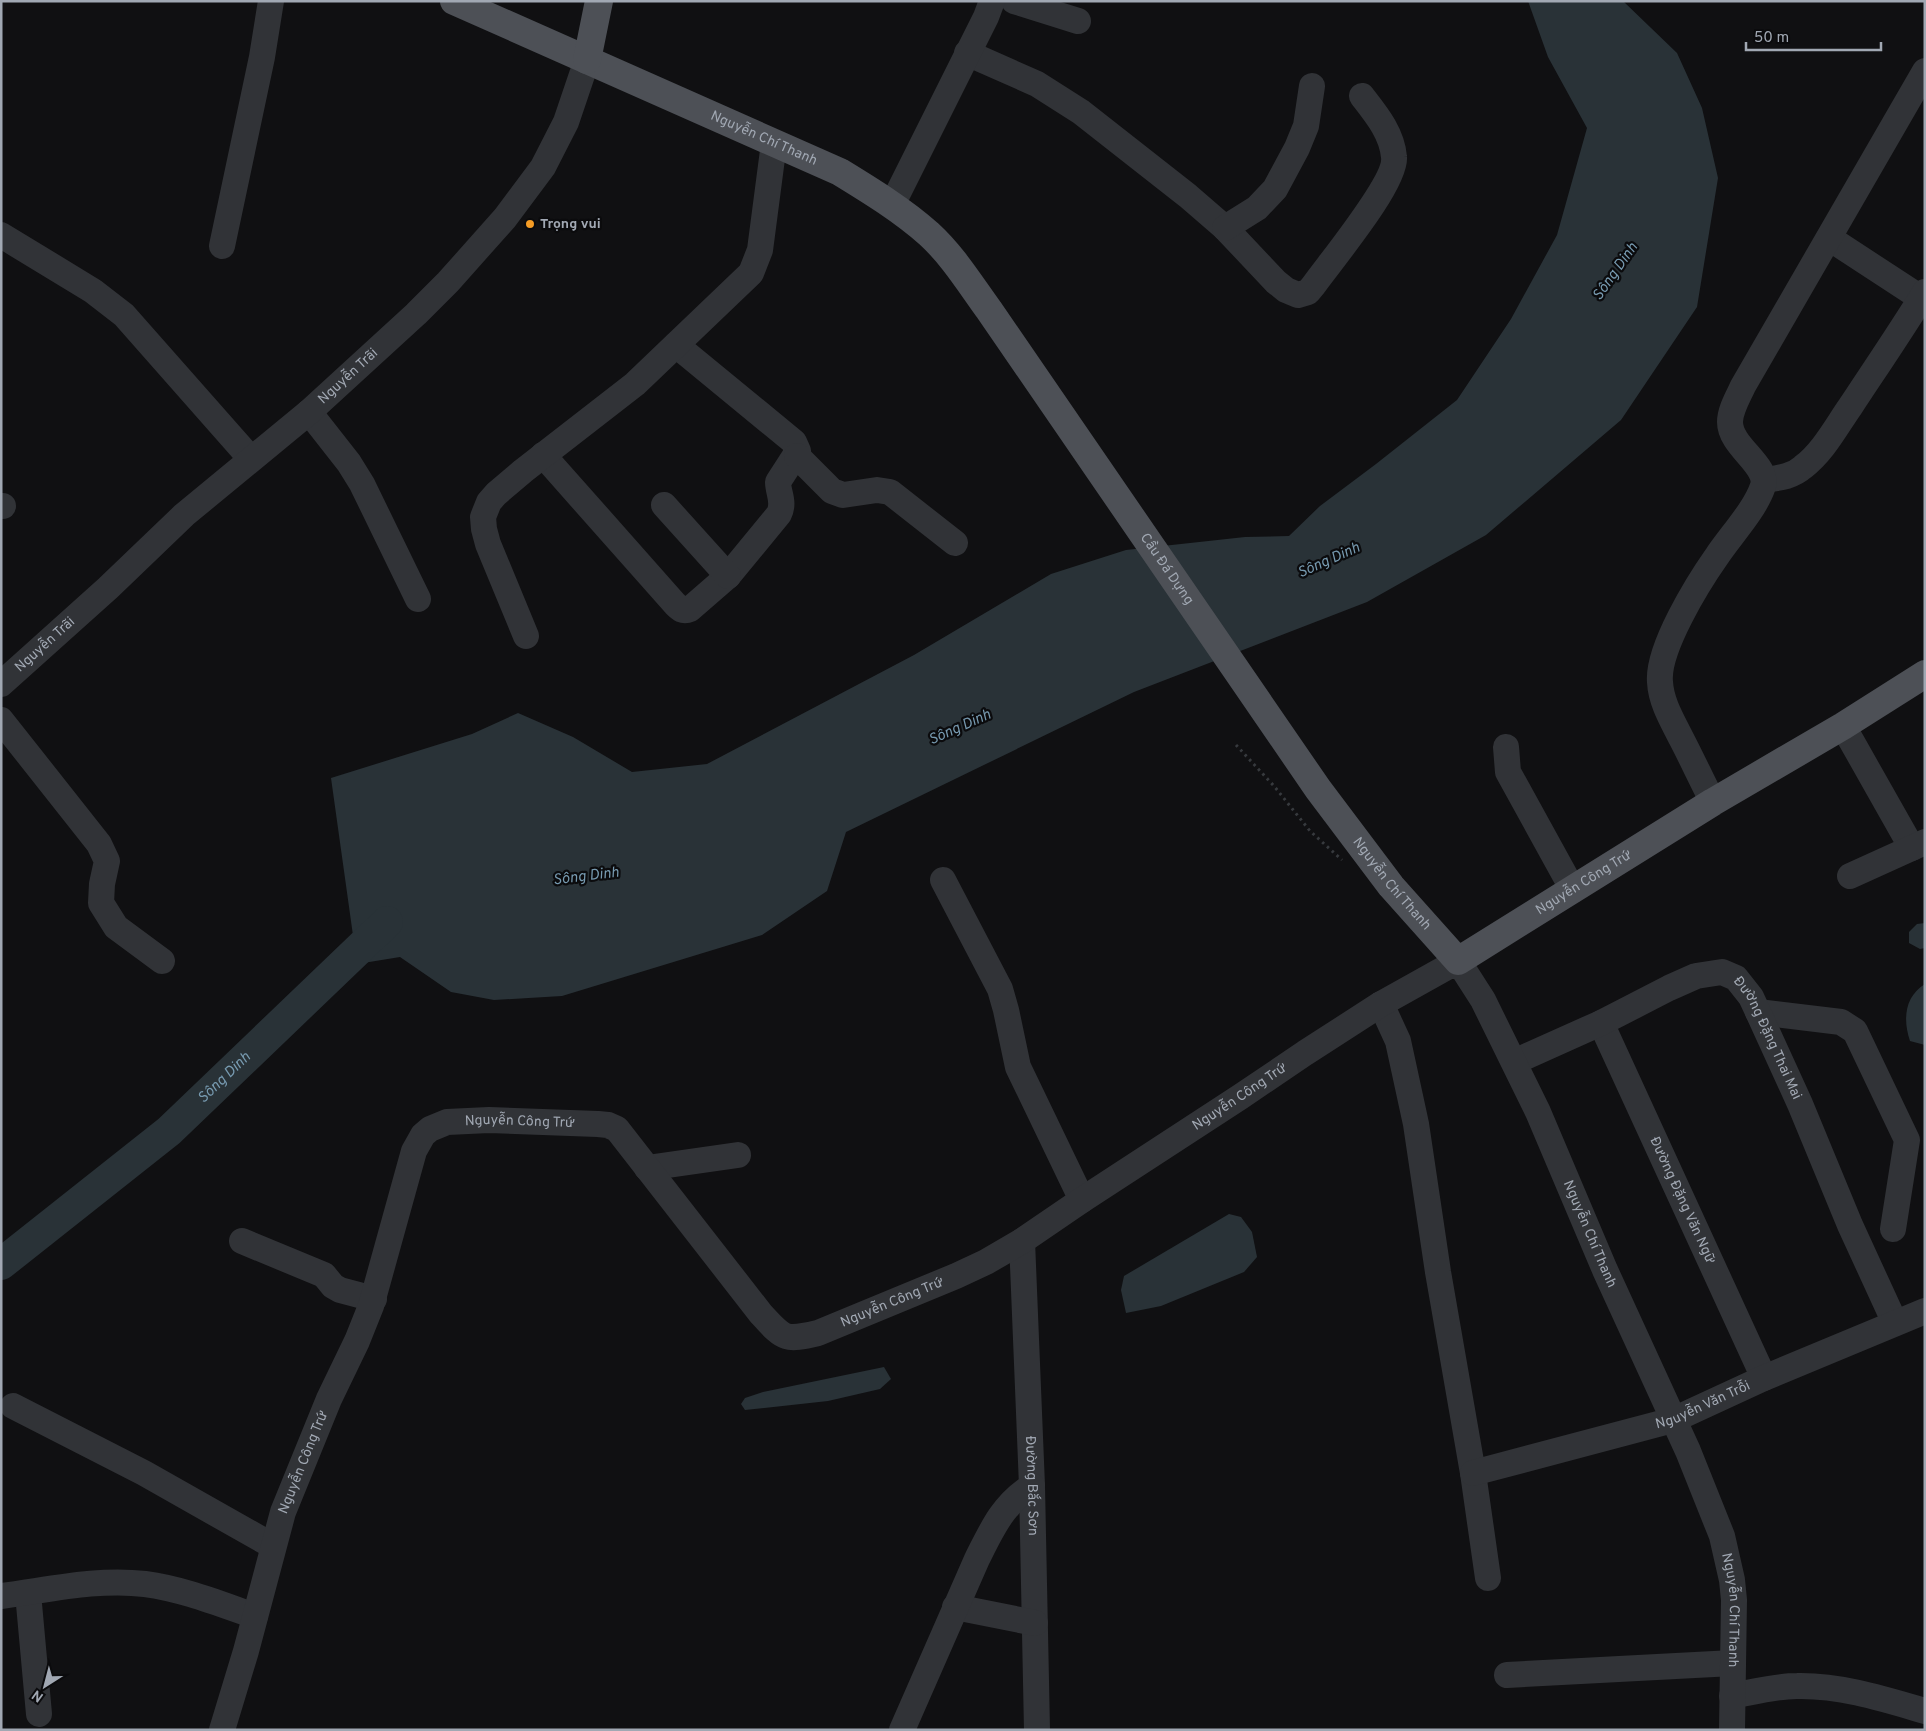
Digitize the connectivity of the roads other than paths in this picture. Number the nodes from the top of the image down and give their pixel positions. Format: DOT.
graph roads {
  1 [pos="270,1"];
  2 [pos="454,1"];
  3 [pos="599,1"];
  4 [pos="992,1"];
  5 [pos="1014,1"];
  6 [pos="1078,21"];
  7 [pos="967,54"];
  8 [pos="587,60"];
  9 [pos="1925,71"];
  10 [pos="1312,86"];
  11 [pos="1362,96"];
  12 [pos="774,143"];
  13 [pos="892,205"];
  14 [pos="1225,228"];
  15 [pos="1,235"];
  16 [pos="1829,238"];
  17 [pos="222,246"];
  18 [pos="1923,295"];
  19 [pos="676,345"];
  20 [pos="1016,351"];
  21 [pos="309,412"];
  22 [pos="543,455"];
  23 [pos="797,456"];
  24 [pos="251,459"];
  25 [pos="1764,480"];
  26 [pos="664,506"];
  27 [pos="954,544"];
  28 [pos="728,576"];
  29 [pos="418,599"];
  30 [pos="526,636"];
  31 [pos="1925,674"];
  32 [pos="1,684"];
  33 [pos="1,720"];
  34 [pos="1843,726"];
  35 [pos="1506,747"];
  36 [pos="1318,789"];
  37 [pos="1713,802"];
  38 [pos="1919,845"];
  39 [pos="1850,876"];
  40 [pos="943,880"];
  41 [pos="1573,890"];
  42 [pos="162,961"];
  43 [pos="1458,961"];
  44 [pos="1381,1004"];
  45 [pos="1758,1012"];
  46 [pos="1600,1023"];
  47 [pos="1514,1062"];
  48 [pos="738,1155"];
  49 [pos="648,1168"];
  50 [pos="1082,1200"];
  51 [pos="1893,1228"];
  52 [pos="242,1241"];
  53 [pos="1022,1241"];
  54 [pos="374,1299"];
  55 [pos="1925,1311"];
  56 [pos="1895,1323"];
  57 [pos="1764,1378"];
  58 [pos="13,1406"];
  59 [pos="1673,1420"];
  60 [pos="1473,1474"];
  61 [pos="1032,1486"];
  62 [pos="273,1546"];
  63 [pos="1488,1578"];
  64 [pos="28,1593"];
  65 [pos="1,1596"];
  66 [pos="955,1607"];
  67 [pos="255,1616"];
  68 [pos="1035,1623"];
  69 [pos="1733,1663"];
  70 [pos="1506,1675"];
  71 [pos="1732,1696"];
  72 [pos="1925,1711"];
  73 [pos="39,1714"];
  74 [pos="222,1730"];
  75 [pos="902,1730"];
  76 [pos="1037,1730"];
  77 [pos="1732,1730"];
  1 -- 17 [label="street"];
  2 -- 8 [label="main road, Nguyễn Chí Thanh"];
  3 -- 8 [label="main road, Nguyễn Trãi"];
  4 -- 7 [label="street"];
  5 -- 6 [label="street"];
  7 -- 13 [label="street"];
  7 -- 14 [label="street"];
  8 -- 12 [label="main road, Nguyễn Chí Thanh"];
  8 -- 21 [label="street, Nguyễn Trãi"];
  9 -- 16 [label="street"];
  10 -- 14 [label="street"];
  11 -- 14 [label="street"];
  12 -- 13 [label="main road, Nguyễn Chí Thanh"];
  12 -- 19 [label="street"];
  13 -- 20 [label="main road, Nguyễn Chí Thanh"];
  15 -- 24 [label="street"];
  16 -- 18 [label="street"];
  16 -- 25 [label="street"];
  18 -- 25 [label="street"];
  19 -- 22 [label="street"];
  19 -- 23 [label="street"];
  20 -- 36 [label="main road, Cầu Đá Dựng"];
  21 -- 24 [label="street, Nguyễn Trãi"];
  21 -- 29 [label="street"];
  22 -- 28 [label="street"];
  22 -- 30 [label="street"];
  23 -- 27 [label="street"];
  23 -- 28 [label="street"];
  24 -- 32 [label="street, Nguyễn Trãi"];
  25 -- 37 [label="street"];
  26 -- 28 [label="street"];
  31 -- 34 [label="main road, Nguyễn Công Trứ"];
  33 -- 42 [label="street"];
  34 -- 37 [label="main road, Nguyễn Công Trứ"];
  34 -- 38 [label="street"];
  35 -- 41 [label="street"];
  36 -- 43 [label="main road, Nguyễn Chí Thanh"];
  37 -- 41 [label="main road, Nguyễn Công Trứ"];
  38 -- 39 [label="street"];
  40 -- 50 [label="street"];
  41 -- 43 [label="main road, Nguyễn Công Trứ"];
  43 -- 44 [label="street, Nguyễn Công Trứ"];
  43 -- 47 [label="street, Nguyễn Chí Thanh"];
  44 -- 50 [label="street, Nguyễn Công Trứ"];
  44 -- 60 [label="street"];
  45 -- 46 [label="street, Đường Đặng Thai Mai"];
  45 -- 51 [label="street"];
  45 -- 56 [label="street, Đường Đặng Thai Mai"];
  46 -- 47 [label="street, Đường Đặng Thai Mai"];
  46 -- 57 [label="street, Đường Đặng Văn Ngữ"];
  47 -- 59 [label="street, Nguyễn Chí Thanh"];
  48 -- 49 [label="street"];
  49 -- 53 [label="street, Nguyễn Công Trứ"];
  49 -- 54 [label="street, Nguyễn Công Trứ"];
  50 -- 53 [label="street, Nguyễn Công Trứ"];
  52 -- 54 [label="street"];
  53 -- 61 [label="street, Đường Bắc Sơn"];
  54 -- 62 [label="street, Nguyễn Công Trứ"];
  55 -- 56 [label="street, Nguyễn Văn Trỗi"];
  56 -- 57 [label="street, Nguyễn Văn Trỗi"];
  57 -- 59 [label="street, Nguyễn Văn Trỗi"];
  58 -- 62 [label="street"];
  59 -- 60 [label="street, Nguyễn Văn Trỗi"];
  59 -- 69 [label="street, Nguyễn Chí Thanh"];
  60 -- 63 [label="street"];
  61 -- 66 [label="street"];
  61 -- 68 [label="street, Đường Bắc Sơn"];
  62 -- 67 [label="street, Nguyễn Công Trứ"];
  64 -- 65 [label="street"];
  64 -- 67 [label="street"];
  64 -- 73 [label="street"];
  66 -- 68 [label="street"];
  66 -- 75 [label="street"];
  67 -- 74 [label="street, Nguyễn Công Trứ"];
  68 -- 76 [label="street, Đường Bắc Sơn"];
  69 -- 70 [label="street"];
  69 -- 71 [label="street, Nguyễn Chí Thanh"];
  71 -- 72 [label="street"];
  71 -- 77 [label="street, Nguyễn Chí Thanh"];
}
